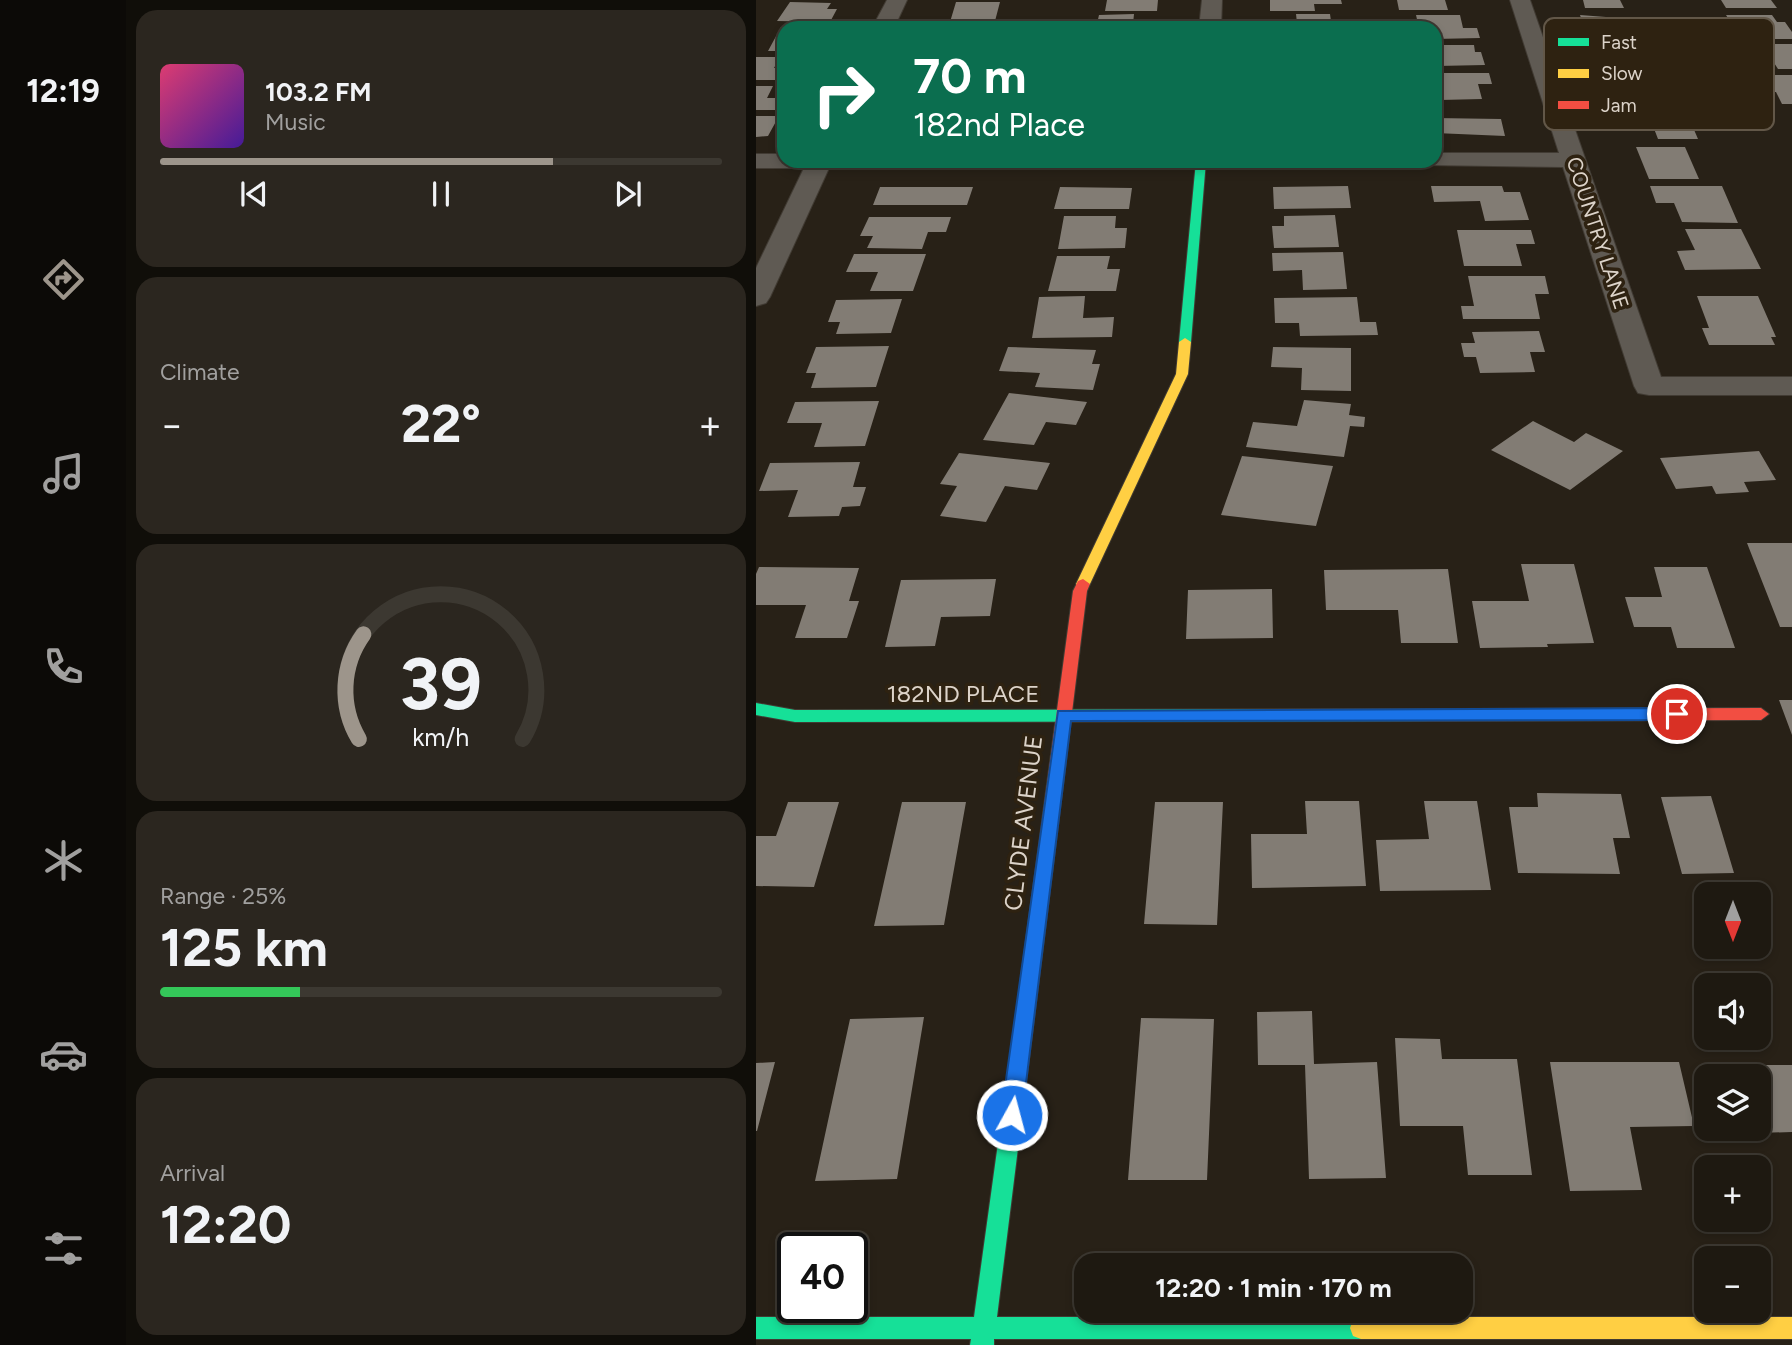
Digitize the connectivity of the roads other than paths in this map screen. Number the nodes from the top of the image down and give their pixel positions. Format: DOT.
graph roads {
  1 [pos="897,0"];
  2 [pos="1212,0"];
  3 [pos="1520,0"];
  4 [pos="886,21"];
  5 [pos="1210,21"];
  6 [pos="1544,71"];
  7 [pos="1564,130"];
  8 [pos="1442,160"];
  9 [pos="1574,160"];
  10 [pos="756,161"];
  11 [pos="777,161"];
  12 [pos="817,168"];
  13 [pos="1200,168"];
  14 [pos="756,297"];
  15 [pos="1792,386"];
  16 [pos="756,709"];
  17 [pos="1761,714"];
  18 [pos="1064,715"];
  19 [pos="756,1328"];
  20 [pos="984,1328"];
  21 [pos="1792,1328"];
  22 [pos="982,1345"];
  1 -- 4 [label="street"];
  2 -- 5 [label="street"];
  3 -- 6 [label="street, COUNTRY LANE"];
  7 -- 9 [label="street, COUNTRY LANE"];
  8 -- 9 [label="street"];
  9 -- 15 [label="street, COUNTRY LANE"];
  10 -- 11 [label="street"];
  12 -- 14 [label="street"];
  13 -- 18 [label="street, CLYDE AVENUE"];
  16 -- 18 [label="street, 182ND PLACE"];
  17 -- 18 [label="street, 182ND PLACE"];
  18 -- 20 [label="street, CLYDE AVENUE"];
  19 -- 20 [label="street"];
  20 -- 21 [label="street"];
  20 -- 22 [label="street, CLYDE AVENUE"];
}
